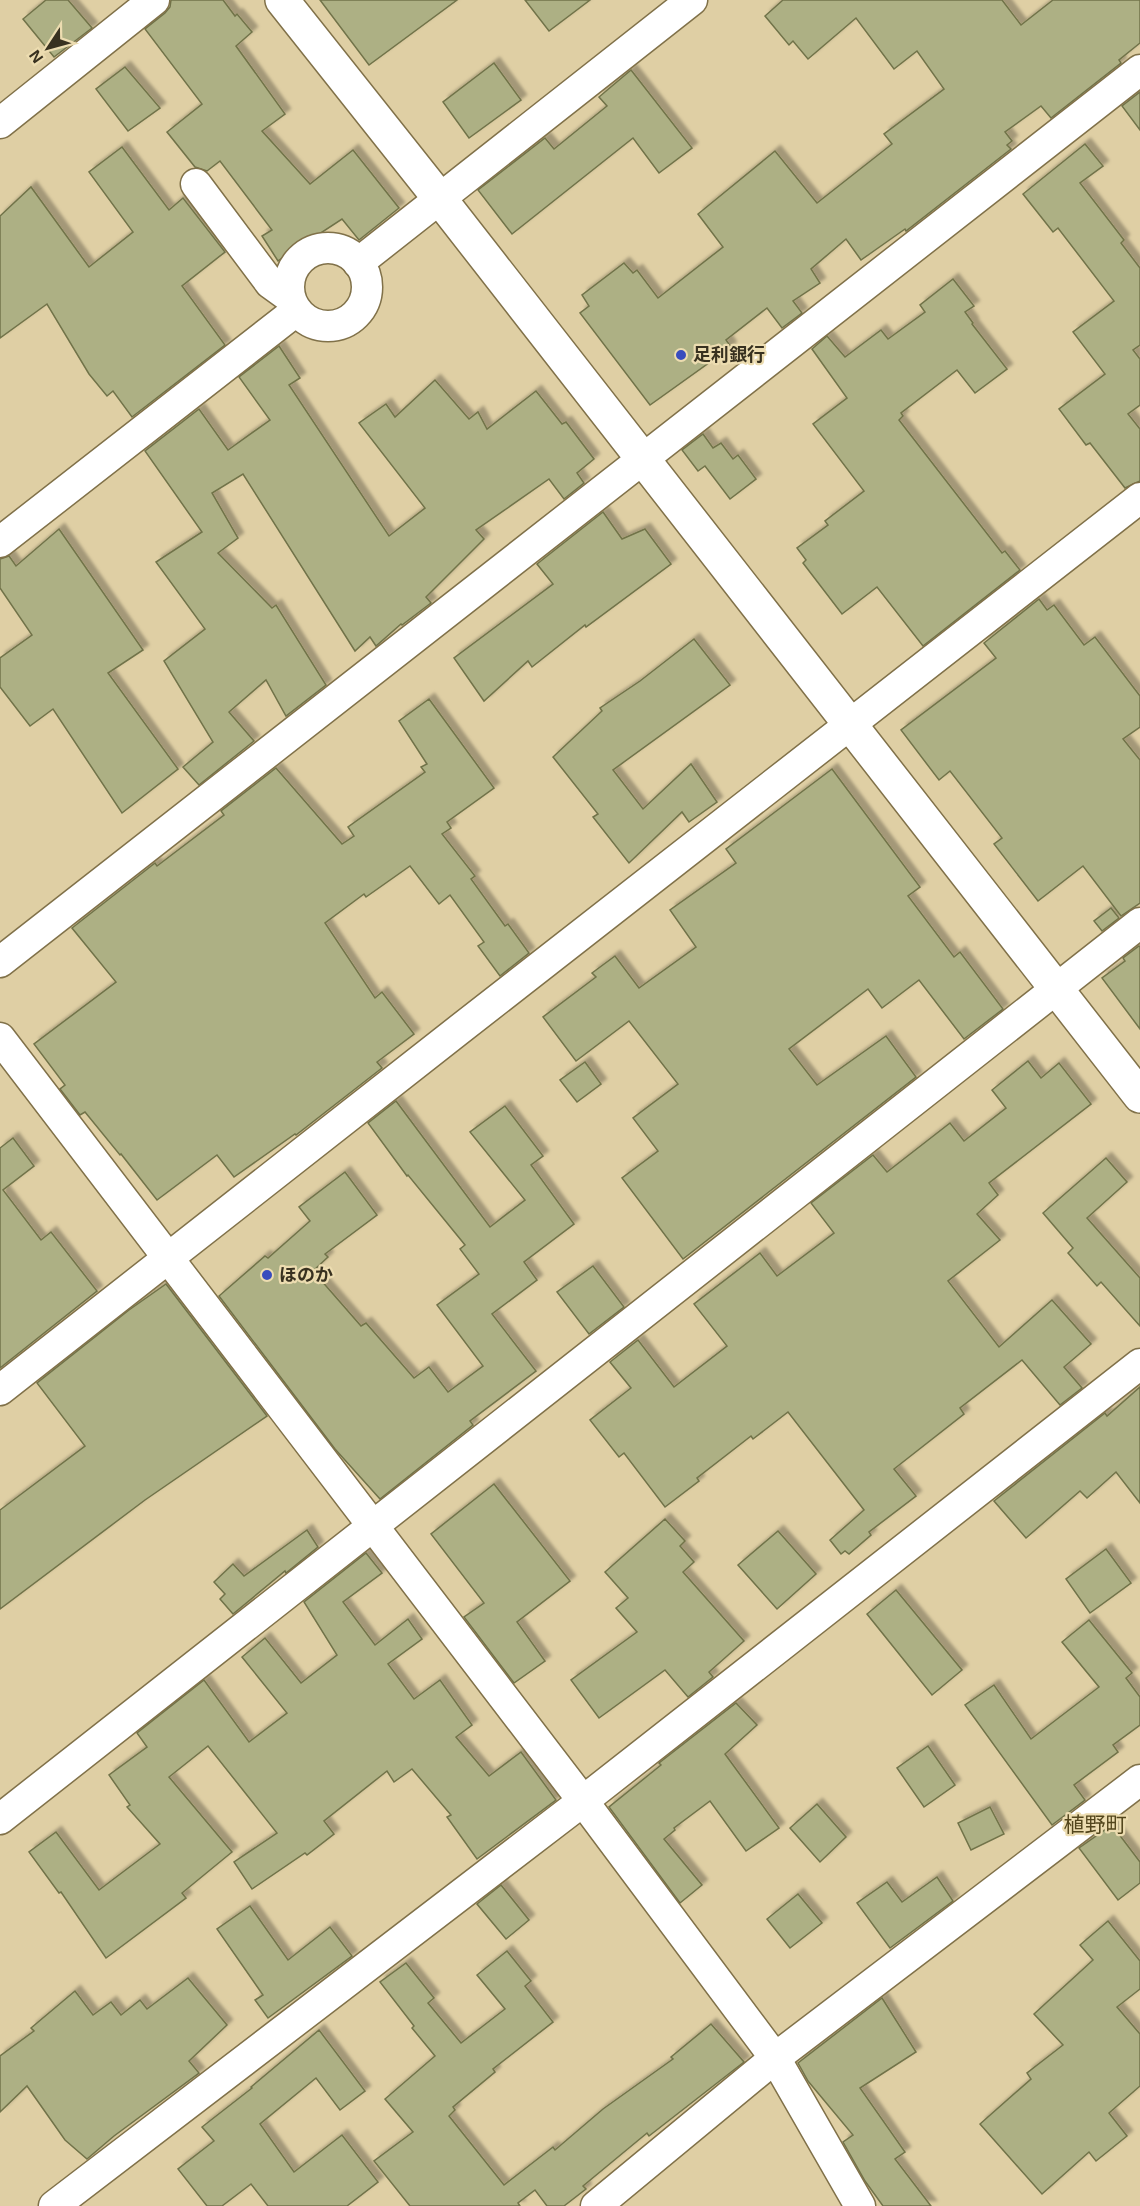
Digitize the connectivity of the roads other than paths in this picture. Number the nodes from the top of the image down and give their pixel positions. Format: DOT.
graph roads {
  1 [pos="154,0"];
  2 [pos="282,0"];
  3 [pos="692,0"];
  4 [pos="1140,70"];
  5 [pos="0,123"];
  6 [pos="196,184"];
  7 [pos="440,199"];
  8 [pos="358,263"];
  9 [pos="292,304"];
  10 [pos="644,460"];
  11 [pos="1140,498"];
  12 [pos="0,542"];
  13 [pos="851,726"];
  14 [pos="1140,923"];
  15 [pos="0,962"];
  16 [pos="1056,989"];
  17 [pos="0,1038"];
  18 [pos="1140,1096"];
  19 [pos="168,1257"];
  20 [pos="1140,1364"];
  21 [pos="0,1390"];
  22 [pos="372,1526"];
  23 [pos="1140,1780"];
  24 [pos="583,1801"];
  25 [pos="0,1819"];
  26 [pos="775,2058"];
  27 [pos="54,2206"];
  28 [pos="596,2206"];
  29 [pos="860,2206"];
  1 -- 5 [label="street"];
  2 -- 7 [label="street"];
  3 -- 7 [label="street"];
  4 -- 10 [label="street"];
  6 -- 9 [label="street"];
  7 -- 8 [label="street"];
  7 -- 10 [label="street"];
  8 -- 9 [label="street"];
  8 -- 9 [label="street"];
  9 -- 12 [label="street"];
  10 -- 13 [label="street"];
  10 -- 15 [label="street"];
  11 -- 13 [label="street"];
  13 -- 16 [label="street"];
  13 -- 19 [label="street"];
  14 -- 16 [label="street"];
  16 -- 18 [label="street"];
  16 -- 22 [label="street"];
  17 -- 19 [label="street"];
  19 -- 21 [label="street"];
  19 -- 22 [label="street"];
  20 -- 24 [label="street"];
  22 -- 24 [label="street"];
  22 -- 25 [label="street"];
  23 -- 26 [label="street"];
  24 -- 26 [label="street"];
  24 -- 27 [label="street"];
  26 -- 28 [label="street"];
  26 -- 29 [label="street"];
}
